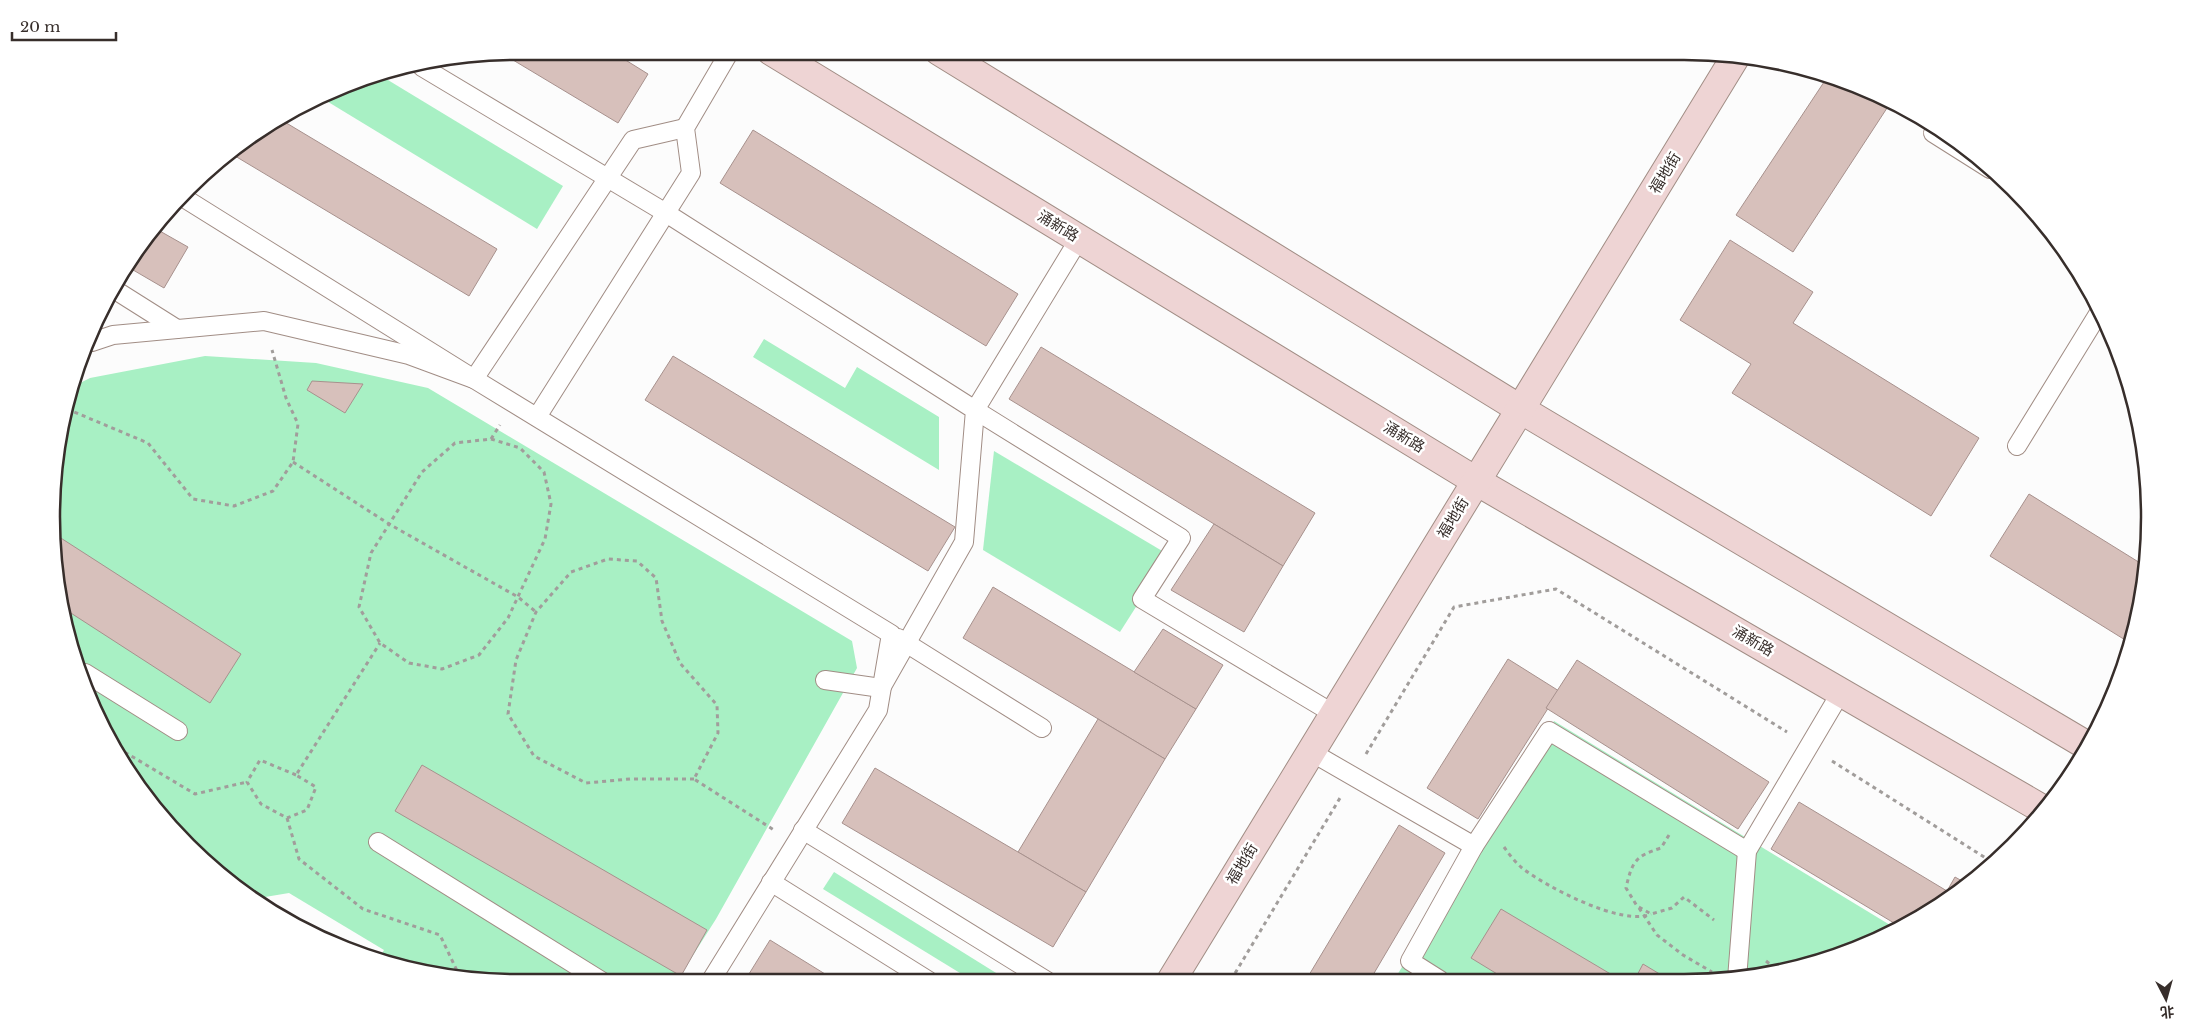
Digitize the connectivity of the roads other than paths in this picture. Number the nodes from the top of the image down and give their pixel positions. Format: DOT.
graph roads {
  1 [pos="725,60"];
  2 [pos="786,60"];
  3 [pos="954,60"];
  4 [pos="1732,63"];
  5 [pos="426,69"];
  6 [pos="685,128"];
  7 [pos="608,178"];
  8 [pos="188,200"];
  9 [pos="666,213"];
  10 [pos="1078,239"];
  11 [pos="119,292"];
  12 [pos="2095,318"];
  13 [pos="177,329"];
  14 [pos="96,341"];
  15 [pos="474,379"];
  16 [pos="1520,409"];
  17 [pos="975,410"];
  18 [pos="537,417"];
  19 [pos="2017,446"];
  20 [pos="1476,481"];
  21 [pos="891,634"];
  22 [pos="88,675"];
  23 [pos="825,680"];
  24 [pos="881,688"];
  25 [pos="1841,692"];
  26 [pos="1334,714"];
  27 [pos="1042,728"];
  28 [pos="178,731"];
  29 [pos="2082,743"];
  30 [pos="1311,752"];
  31 [pos="2038,806"];
  32 [pos="799,837"];
  33 [pos="378,842"];
  34 [pos="1474,846"];
  35 [pos="1747,850"];
  36 [pos="771,882"];
  37 [pos="1738,971"];
  38 [pos="590,974"];
  39 [pos="715,974"];
  40 [pos="917,974"];
  41 [pos="1035,974"];
  42 [pos="1175,974"];
  43 [pos="1431,974"];
  1 -- 6 [label="lane"];
  2 -- 10 [label="street, 涌新路"];
  3 -- 16 [label="street"];
  4 -- 16 [label="street, 福地街"];
  5 -- 7 [label="lane"];
  6 -- 7 [label="lane"];
  6 -- 9 [label="lane"];
  7 -- 9 [label="lane"];
  7 -- 15 [label="lane"];
  8 -- 15 [label="lane"];
  9 -- 17 [label="lane"];
  9 -- 18 [label="lane"];
  10 -- 17 [label="lane"];
  10 -- 20 [label="street, 涌新路"];
  11 -- 13 [label="lane"];
  12 -- 19 [label="lane"];
  13 -- 14 [label="lane"];
  13 -- 15 [label="lane"];
  15 -- 18 [label="lane"];
  16 -- 20 [label="street, 福地街"];
  16 -- 29 [label="street"];
  17 -- 24 [label="lane"];
  17 -- 26 [label="lane"];
  18 -- 21 [label="lane"];
  20 -- 25 [label="street, 涌新路"];
  20 -- 26 [label="street, 福地街"];
  21 -- 24 [label="lane"];
  21 -- 27 [label="lane"];
  22 -- 28 [label="lane"];
  23 -- 24 [label="lane"];
  24 -- 32 [label="lane"];
  25 -- 31 [label="street, 涌新路"];
  25 -- 35 [label="lane"];
  26 -- 30 [label="street, 福地街"];
  30 -- 34 [label="lane"];
  30 -- 42 [label="street, 福地街"];
  32 -- 36 [label="lane"];
  32 -- 41 [label="lane"];
  33 -- 38 [label="lane"];
  34 -- 35 [label="lane"];
  34 -- 43 [label="lane"];
  35 -- 37 [label="lane"];
  36 -- 39 [label="lane"];
  36 -- 40 [label="lane"];
}
